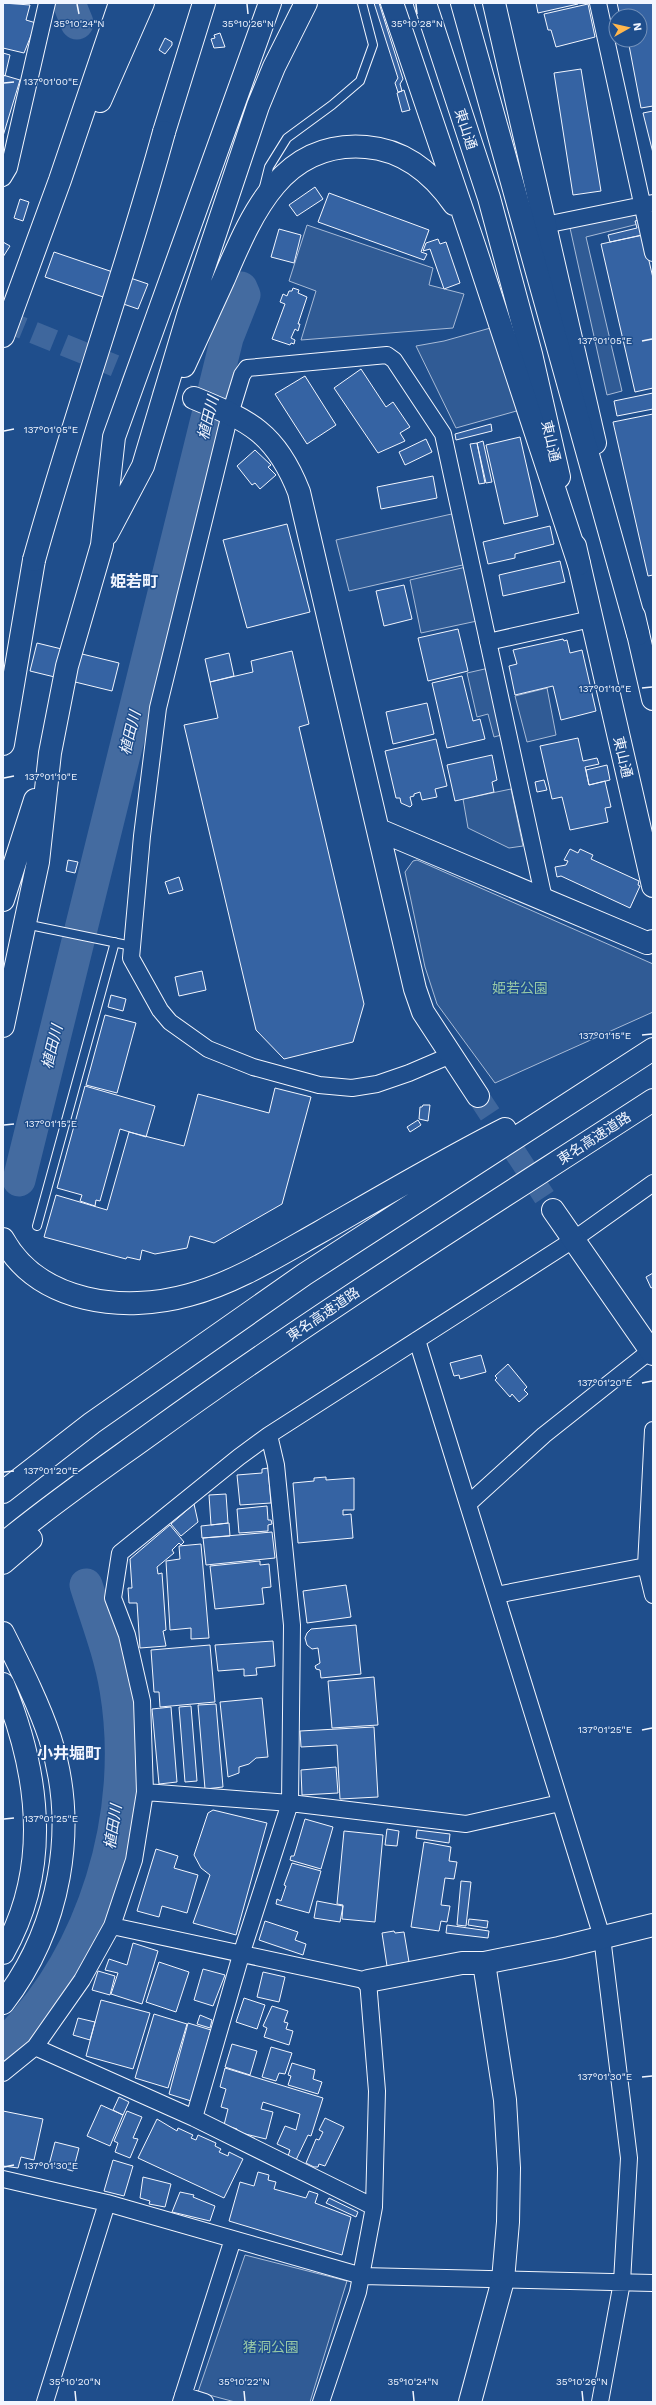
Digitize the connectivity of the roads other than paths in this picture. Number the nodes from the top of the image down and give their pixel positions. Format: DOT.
graph roads {
  1 [pos="47,3"];
  2 [pos="120,3"];
  3 [pos="143,3"];
  4 [pos="204,3"];
  5 [pos="270,3"];
  6 [pos="306,3"];
  7 [pos="362,3"];
  8 [pos="392,3"];
  9 [pos="425,3"];
  10 [pos="462,3"];
  11 [pos="473,3"];
  12 [pos="494,3"];
  13 [pos="598,3"];
  14 [pos="494,115"];
  15 [pos="3,178"];
  16 [pos="60,180"];
  17 [pos="260,202"];
  18 [pos="647,204"];
  19 [pos="545,225"];
  20 [pos="474,245"];
  21 [pos="653,254"];
  22 [pos="3,336"];
  23 [pos="194,398"];
  24 [pos="226,412"];
  25 [pos="154,432"];
  26 [pos="102,545"];
  27 [pos="34,560"];
  28 [pos="579,564"];
  29 [pos="591,619"];
  30 [pos="638,634"];
  31 [pos="488,642"];
  32 [pos="3,686"];
  33 [pos="653,699"];
  34 [pos="3,744"];
  35 [pos="50,753"];
  36 [pos="379,830"];
  37 [pos="653,886"];
  38 [pos="544,899"];
  39 [pos="3,900"];
  40 [pos="25,924"];
  41 [pos="653,941"];
  42 [pos="115,942"];
  43 [pos="132,945"];
  44 [pos="3,1026"];
  45 [pos="653,1049"];
  46 [pos="451,1055"];
  47 [pos="618,1070"];
  48 [pos="478,1096"];
  49 [pos="653,1100"];
  50 [pos="653,1183"];
  51 [pos="553,1210"];
  52 [pos="37,1226"];
  53 [pos="3,1239"];
  54 [pos="573,1240"];
  55 [pos="417,1340"];
  56 [pos="651,1353"];
  57 [pos="653,1430"];
  58 [pos="269,1435"];
  59 [pos="3,1492"];
  60 [pos="468,1504"];
  61 [pos="9,1548"];
  62 [pos="646,1566"];
  63 [pos="496,1595"];
  64 [pos="653,1595"];
  65 [pos="3,1633"];
  66 [pos="3,1684"];
  67 [pos="145,1792"];
  68 [pos="290,1803"];
  69 [pos="560,1803"];
  70 [pos="653,1925"];
  71 [pos="112,1926"];
  72 [pos="602,1937"];
  73 [pos="3,1953"];
  74 [pos="241,1955"];
  75 [pos="484,1963"];
  76 [pos="368,1981"];
  77 [pos="3,2003"];
  78 [pos="35,2047"];
  79 [pos="3,2073"];
  80 [pos="194,2118"];
  81 [pos="3,2179"];
  82 [pos="107,2203"];
  83 [pos="374,2207"];
  84 [pos="233,2239"];
  85 [pos="362,2276"];
  86 [pos="502,2280"];
  87 [pos="622,2282"];
  88 [pos="653,2283"];
  89 [pos="182,2399"];
  90 [pos="45,2402"];
  91 [pos="205,2402"];
  92 [pos="322,2402"];
  93 [pos="470,2402"];
  94 [pos="600,2402"];
  1 -- 15 [label="street"];
  2 -- 16 [label="main road"];
  3 -- 16 [label="main road"];
  4 -- 27 [label="main road, bridge"];
  5 -- 26 [label="main road"];
  6 -- 25 [label="main road"];
  7 -- 17 [label="lane"];
  8 -- 20 [label="main road"];
  9 -- 28 [label="main road, 東山通"];
  10 -- 14 [label="main road"];
  11 -- 14 [label="main road"];
  12 -- 19 [label="main road"];
  13 -- 18 [label="street"];
  14 -- 30 [label="main road"];
  16 -- 22 [label="main road"];
  17 -- 20 [label="main road"];
  17 -- 25 [label="main road"];
  18 -- 19 [label="street"];
  18 -- 21 [label="street"];
  19 -- 30 [label="main road"];
  20 -- 28 [label="main road"];
  23 -- 24 [label="main road"];
  24 -- 31 [label="street"];
  24 -- 36 [label="main road"];
  24 -- 43 [label="street"];
  25 -- 26 [label="main road"];
  26 -- 35 [label="main road"];
  27 -- 32 [label="main road"];
  27 -- 34 [label="main road"];
  28 -- 29 [label="main road, 東山通"];
  29 -- 31 [label="street"];
  29 -- 37 [label="main road, 東山通"];
  30 -- 33 [label="main road"];
  31 -- 38 [label="street"];
  35 -- 39 [label="main road"];
  35 -- 40 [label="main road"];
  36 -- 38 [label="main road"];
  36 -- 46 [label="main road"];
  38 -- 41 [label="main road"];
  40 -- 42 [label="lane"];
  40 -- 44 [label="main road"];
  42 -- 43 [label="lane"];
  42 -- 52 [label="lane"];
  43 -- 46 [label="street"];
  45 -- 47 [label="main road"];
  46 -- 48 [label="main road"];
  47 -- 53 [label="main road"];
  47 -- 59 [label="main road"];
  49 -- 61 [label="main road, 東名高速道路"];
  50 -- 54 [label="street"];
  51 -- 54 [label="main road"];
  54 -- 55 [label="street"];
  54 -- 56 [label="main road"];
  55 -- 58 [label="street"];
  55 -- 60 [label="street"];
  56 -- 60 [label="street"];
  57 -- 62 [label="street"];
  58 -- 67 [label="street"];
  58 -- 68 [label="street"];
  60 -- 63 [label="street"];
  62 -- 63 [label="street"];
  62 -- 64 [label="street"];
  63 -- 69 [label="street"];
  65 -- 77 [label="main road"];
  66 -- 73 [label="main road"];
  67 -- 68 [label="street"];
  67 -- 71 [label="street"];
  68 -- 69 [label="street"];
  68 -- 74 [label="street"];
  69 -- 72 [label="street"];
  70 -- 72 [label="main road"];
  71 -- 74 [label="street"];
  71 -- 78 [label="street"];
  72 -- 75 [label="main road"];
  72 -- 87 [label="street"];
  74 -- 76 [label="street"];
  74 -- 80 [label="street"];
  75 -- 76 [label="main road"];
  75 -- 86 [label="main road"];
  76 -- 83 [label="street"];
  78 -- 79 [label="street"];
  78 -- 80 [label="street"];
  80 -- 83 [label="street"];
  81 -- 82 [label="street"];
  82 -- 84 [label="street"];
  82 -- 90 [label="street"];
  83 -- 85 [label="street"];
  84 -- 85 [label="street"];
  84 -- 89 [label="street"];
  85 -- 86 [label="street"];
  85 -- 92 [label="street"];
  86 -- 87 [label="street"];
  86 -- 93 [label="main road"];
  87 -- 88 [label="street"];
  87 -- 94 [label="street"];
  89 -- 91 [label="street"];
}
